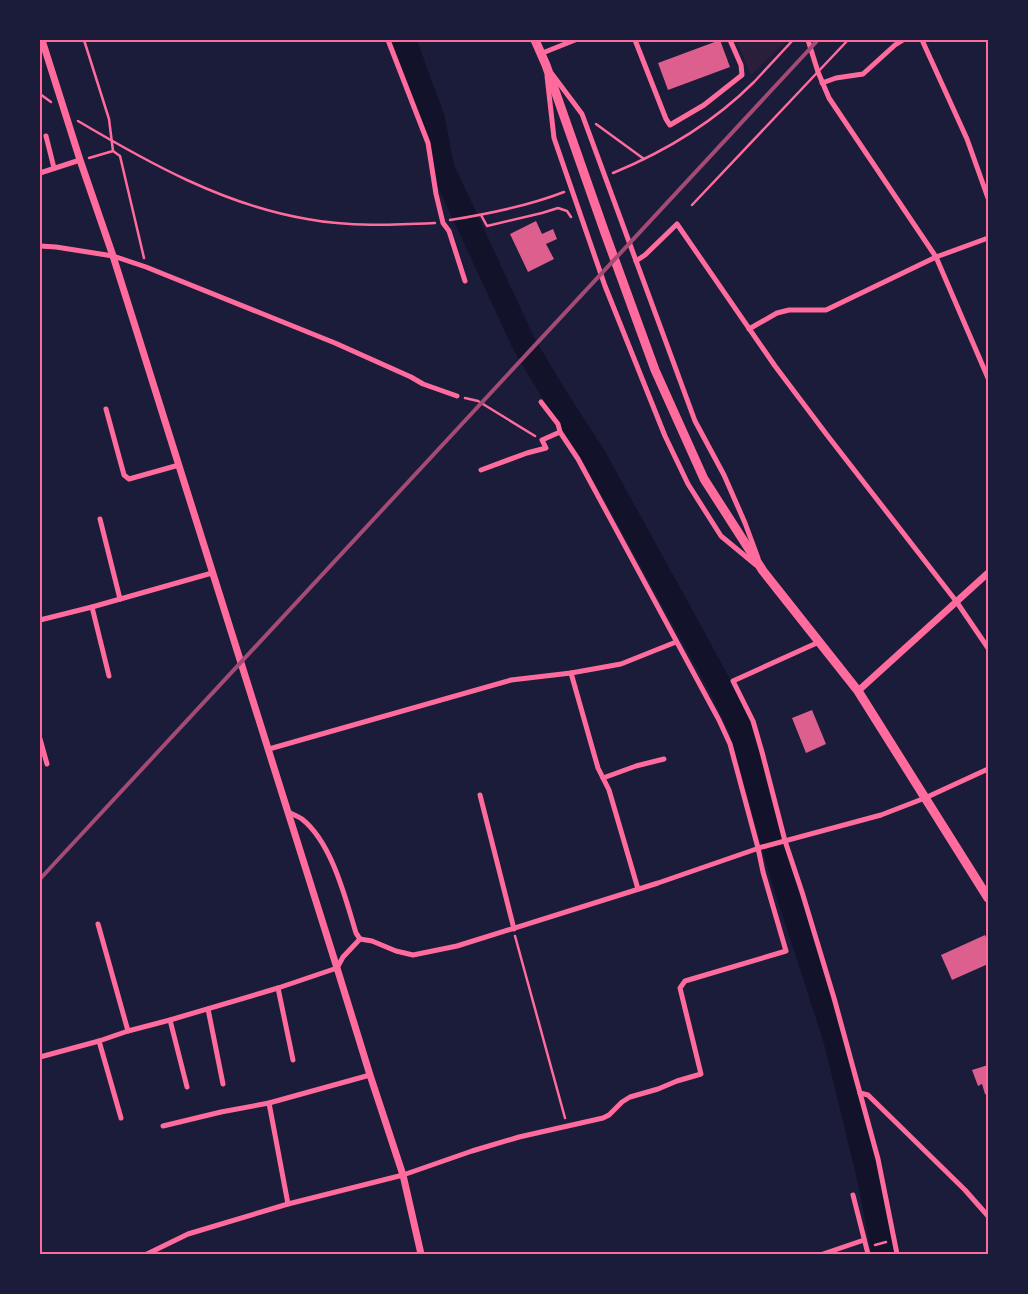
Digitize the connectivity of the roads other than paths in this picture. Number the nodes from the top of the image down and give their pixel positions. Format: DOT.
graph roads {
  1 [pos="42,40"];
  2 [pos="388,40"];
  3 [pos="535,40"];
  4 [pos="575,40"];
  5 [pos="635,40"];
  6 [pos="730,40"];
  7 [pos="808,40"];
  8 [pos="848,40"];
  9 [pos="903,40"];
  10 [pos="922,40"];
  11 [pos="540,54"];
  12 [pos="546,65"];
  13 [pos="818,72"];
  14 [pos="822,83"];
  15 [pos="46,136"];
  16 [pos="80,160"];
  17 [pos="54,168"];
  18 [pos="40,173"];
  19 [pos="988,198"];
  20 [pos="692,205"];
  21 [pos="988,238"];
  22 [pos="40,246"];
  23 [pos="113,256"];
  24 [pos="936,257"];
  25 [pos="636,261"];
  26 [pos="465,281"];
  27 [pos="749,329"];
  28 [pos="988,378"];
  29 [pos="457,396"];
  30 [pos="541,402"];
  31 [pos="106,409"];
  32 [pos="560,432"];
  33 [pos="179,465"];
  34 [pos="481,470"];
  35 [pos="100,519"];
  36 [pos="763,571"];
  37 [pos="212,573"];
  38 [pos="988,573"];
  39 [pos="120,598"];
  40 [pos="956,601"];
  41 [pos="92,607"];
  42 [pos="40,620"];
  43 [pos="676,642"];
  44 [pos="819,642"];
  45 [pos="988,648"];
  46 [pos="570,673"];
  47 [pos="109,676"];
  48 [pos="858,691"];
  49 [pos="40,739"];
  50 [pos="269,749"];
  51 [pos="664,759"];
  52 [pos="47,764"];
  53 [pos="988,769"];
  54 [pos="603,778"];
  55 [pos="480,795"];
  56 [pos="925,798"];
  57 [pos="288,812"];
  58 [pos="783,841"];
  59 [pos="760,847"];
  60 [pos="638,889"];
  61 [pos="988,898"];
  62 [pos="98,924"];
  63 [pos="514,929"];
  64 [pos="360,939"];
  65 [pos="338,968"];
  66 [pos="278,988"];
  67 [pos="208,1009"];
  68 [pos="170,1020"];
  69 [pos="128,1031"];
  70 [pos="99,1041"];
  71 [pos="40,1057"];
  72 [pos="293,1060"];
  73 [pos="370,1075"];
  74 [pos="223,1084"];
  75 [pos="187,1087"];
  76 [pos="860,1093"];
  77 [pos="269,1103"];
  78 [pos="121,1118"];
  79 [pos="163,1126"];
  80 [pos="402,1175"];
  81 [pos="854,1195"];
  82 [pos="288,1204"];
  83 [pos="988,1216"];
  84 [pos="864,1240"];
  85 [pos="147,1254"];
  86 [pos="422,1254"];
  87 [pos="823,1254"];
  88 [pos="868,1254"];
  89 [pos="897,1254"];
  1 -- 16 [label="street"];
  2 -- 26 [label="street"];
  3 -- 11 [label="main road"];
  4 -- 11 [label="street"];
  5 -- 6 [label="street"];
  7 -- 13 [label="street"];
  8 -- 13 [label="lane"];
  9 -- 14 [label="street"];
  10 -- 19 [label="street"];
  11 -- 12 [label="main road"];
  12 -- 25 [label="street"];
  12 -- 36 [label="main road"];
  12 -- 36 [label="street"];
  13 -- 14 [label="street"];
  13 -- 20 [label="lane"];
  14 -- 24 [label="street"];
  15 -- 17 [label="street"];
  16 -- 17 [label="street"];
  16 -- 23 [label="street"];
  17 -- 18 [label="street"];
  21 -- 24 [label="street"];
  22 -- 23 [label="street"];
  23 -- 29 [label="street"];
  23 -- 33 [label="street"];
  24 -- 27 [label="street"];
  24 -- 28 [label="street"];
  25 -- 27 [label="street"];
  25 -- 36 [label="street"];
  27 -- 40 [label="street"];
  30 -- 32 [label="street"];
  31 -- 33 [label="street"];
  32 -- 34 [label="street"];
  32 -- 43 [label="street"];
  33 -- 37 [label="street"];
  35 -- 39 [label="street"];
  36 -- 44 [label="main road"];
  37 -- 39 [label="street"];
  37 -- 50 [label="street"];
  38 -- 40 [label="street"];
  39 -- 41 [label="street"];
  40 -- 45 [label="street"];
  40 -- 48 [label="street"];
  41 -- 42 [label="street"];
  41 -- 47 [label="street"];
  43 -- 46 [label="street"];
  43 -- 59 [label="street"];
  44 -- 48 [label="main road"];
  44 -- 58 [label="street"];
  46 -- 50 [label="street"];
  46 -- 54 [label="street"];
  48 -- 56 [label="main road"];
  49 -- 52 [label="street"];
  50 -- 57 [label="street"];
  51 -- 54 [label="street"];
  53 -- 56 [label="street"];
  54 -- 60 [label="street"];
  55 -- 63 [label="street"];
  56 -- 58 [label="street"];
  56 -- 61 [label="main road"];
  57 -- 64 [label="street"];
  57 -- 65 [label="street"];
  58 -- 59 [label="street"];
  58 -- 76 [label="street"];
  59 -- 60 [label="street"];
  59 -- 80 [label="street"];
  60 -- 63 [label="street"];
  62 -- 69 [label="street"];
  63 -- 64 [label="street"];
  64 -- 65 [label="street"];
  65 -- 66 [label="street"];
  65 -- 73 [label="street"];
  66 -- 67 [label="street"];
  66 -- 72 [label="street"];
  67 -- 68 [label="street"];
  67 -- 74 [label="street"];
  68 -- 69 [label="street"];
  68 -- 75 [label="street"];
  69 -- 70 [label="street"];
  70 -- 71 [label="street"];
  70 -- 78 [label="street"];
  73 -- 77 [label="street"];
  73 -- 80 [label="street"];
  76 -- 83 [label="street"];
  76 -- 89 [label="street"];
  77 -- 79 [label="street"];
  77 -- 82 [label="street"];
  80 -- 82 [label="street"];
  80 -- 86 [label="street"];
  81 -- 84 [label="street"];
  82 -- 85 [label="street"];
  84 -- 87 [label="street"];
  84 -- 88 [label="street"];
}
